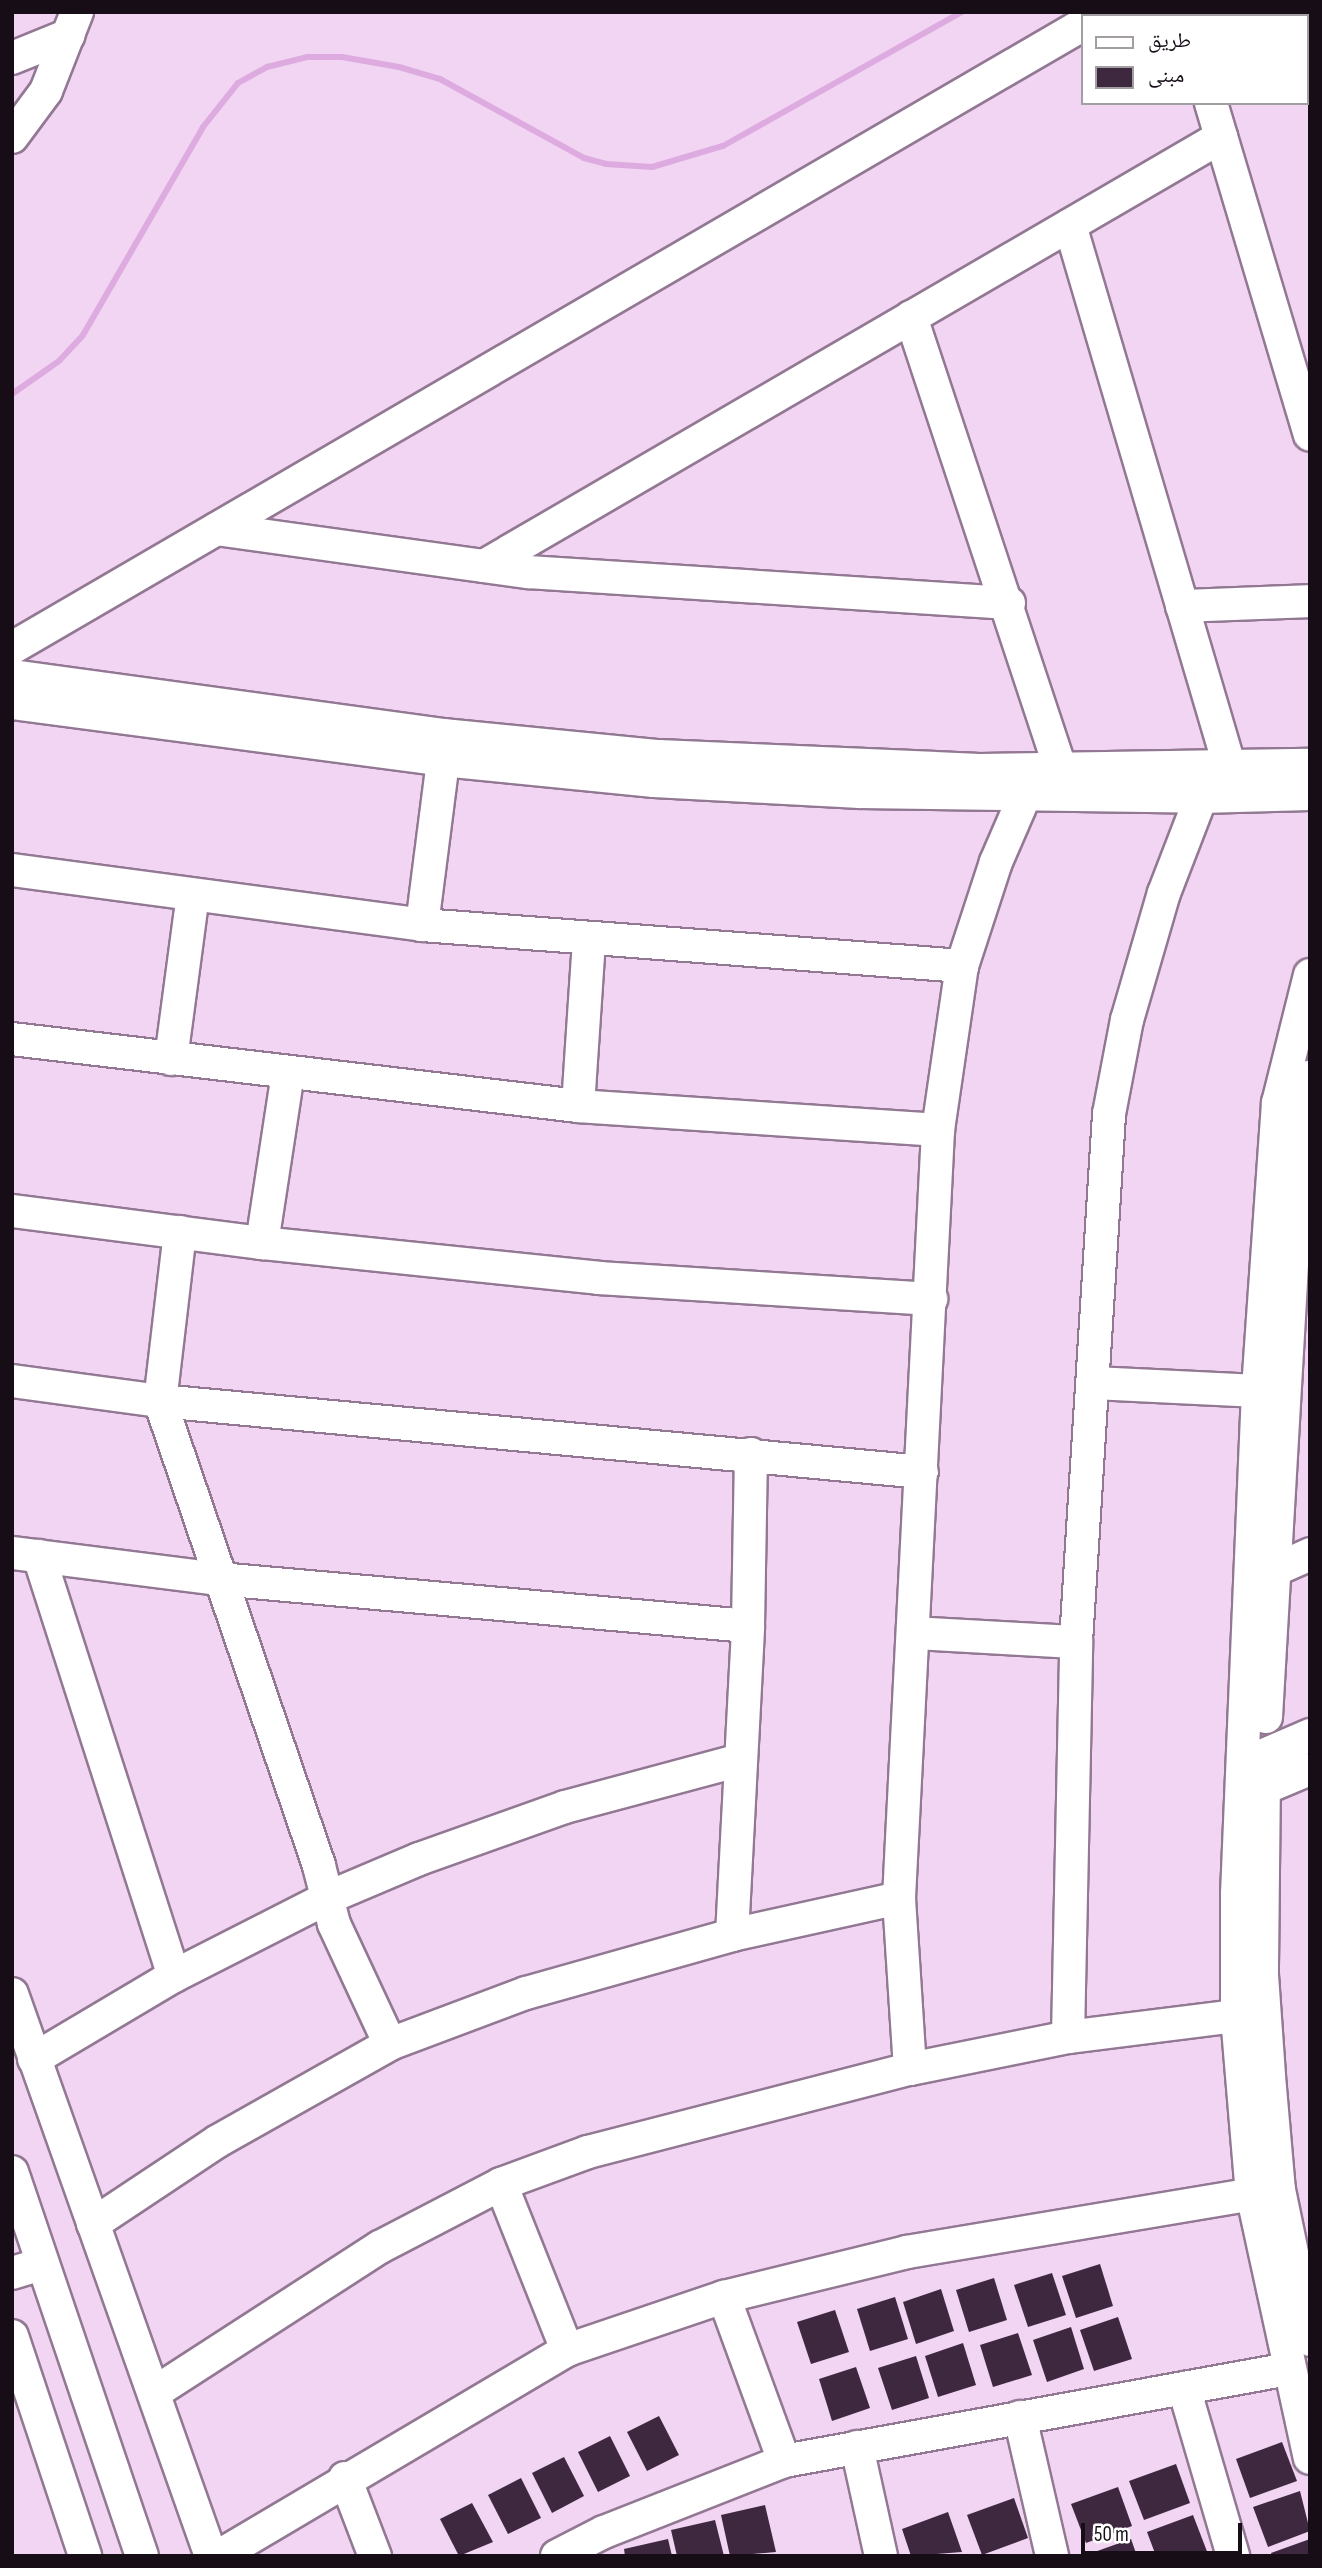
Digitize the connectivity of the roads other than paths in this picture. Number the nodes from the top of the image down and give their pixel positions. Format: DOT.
graph roads {
  1 [pos="73,24"];
  2 [pos="1080,25"];
  3 [pos="12,58"];
  4 [pos="1212,105"];
  5 [pos="12,137"];
  6 [pos="1221,137"];
  7 [pos="1070,225"];
  8 [pos="911,317"];
  9 [pos="1310,435"];
  10 [pos="217,529"];
  11 [pos="484,566"];
  12 [pos="1310,601"];
  13 [pos="1009,603"];
  14 [pos="1182,606"];
  15 [pos="12,648"];
  16 [pos="12,676"];
  17 [pos="12,703"];
  18 [pos="443,760"];
  19 [pos="1310,765"];
  20 [pos="1230,768"];
  21 [pos="1061,770"];
  22 [pos="691,771"];
  23 [pos="1310,794"];
  24 [pos="1025,795"];
  25 [pos="1201,797"];
  26 [pos="12,870"];
  27 [pos="193,895"];
  28 [pos="422,925"];
  29 [pos="589,941"];
  30 [pos="962,966"];
  31 [pos="1310,975"];
  32 [pos="12,1039"];
  33 [pos="171,1059"];
  34 [pos="288,1073"];
  35 [pos="1310,1077"];
  36 [pos="578,1107"];
  37 [pos="1306,1128"];
  38 [pos="938,1130"];
  39 [pos="1303,1194"];
  40 [pos="12,1211"];
  41 [pos="180,1232"];
  42 [pos="262,1243"];
  43 [pos="930,1299"];
  44 [pos="1298,1374"];
  45 [pos="12,1381"];
  46 [pos="1094,1384"];
  47 [pos="1258,1391"];
  48 [pos="160,1401"];
  49 [pos="751,1454"];
  50 [pos="922,1472"];
  51 [pos="25,1554"];
  52 [pos="1310,1554"];
  53 [pos="1277,1569"];
  54 [pos="219,1579"];
  55 [pos="748,1626"];
  56 [pos="914,1633"];
  57 [pos="1076,1642"];
  58 [pos="1310,1735"];
  59 [pos="1254,1758"];
  60 [pos="740,1760"];
  61 [pos="1310,1769"];
  62 [pos="1254,1793"];
  63 [pos="327,1898"];
  64 [pos="899,1898"];
  65 [pos="732,1935"];
  66 [pos="174,1976"];
  67 [pos="12,1994"];
  68 [pos="1237,2016"];
  69 [pos="1068,2037"];
  70 [pos="390,2044"];
  71 [pos="34,2059"];
  72 [pos="910,2069"];
  73 [pos="12,2172"];
  74 [pos="501,2184"];
  75 [pos="1266,2191"];
  76 [pos="93,2224"];
  77 [pos="43,2264"];
  78 [pos="12,2273"];
  79 [pos="724,2297"];
  80 [pos="12,2336"];
  81 [pos="1310,2340"];
  82 [pos="567,2350"];
  83 [pos="1288,2369"];
  84 [pos="1184,2388"];
  85 [pos="154,2393"];
  86 [pos="1020,2417"];
  87 [pos="857,2447"];
  88 [pos="1310,2458"];
  89 [pos="784,2461"];
  90 [pos="345,2478"];
  91 [pos="85,2556"];
  92 [pos="142,2556"];
  93 [pos="211,2556"];
  94 [pos="219,2556"];
  95 [pos="375,2556"];
  96 [pos="557,2556"];
  97 [pos="881,2556"];
  98 [pos="1052,2556"];
  99 [pos="1234,2556"];
  1 -- 3 [label="street"];
  1 -- 5 [label="street"];
  2 -- 10 [label="street"];
  4 -- 6 [label="street"];
  6 -- 7 [label="street"];
  6 -- 9 [label="street"];
  7 -- 8 [label="street"];
  7 -- 14 [label="street"];
  8 -- 11 [label="street"];
  8 -- 13 [label="street"];
  10 -- 11 [label="street"];
  10 -- 15 [label="street"];
  11 -- 13 [label="street"];
  12 -- 14 [label="street"];
  13 -- 21 [label="street"];
  14 -- 20 [label="street"];
  16 -- 22 [label="street"];
  17 -- 18 [label="street"];
  18 -- 22 [label="street"];
  18 -- 28 [label="street"];
  19 -- 20 [label="street"];
  20 -- 21 [label="street"];
  21 -- 22 [label="street"];
  22 -- 24 [label="street"];
  23 -- 25 [label="street"];
  24 -- 25 [label="street"];
  24 -- 30 [label="street"];
  25 -- 46 [label="street"];
  26 -- 27 [label="street"];
  27 -- 28 [label="street"];
  27 -- 33 [label="street"];
  28 -- 29 [label="street"];
  29 -- 30 [label="street"];
  29 -- 36 [label="street"];
  30 -- 38 [label="street"];
  31 -- 47 [label="street"];
  32 -- 33 [label="street"];
  33 -- 34 [label="street"];
  34 -- 36 [label="street"];
  34 -- 42 [label="street"];
  35 -- 37 [label="street"];
  36 -- 38 [label="street"];
  37 -- 39 [label="street"];
  38 -- 43 [label="street"];
  39 -- 44 [label="street"];
  40 -- 41 [label="street"];
  41 -- 42 [label="street"];
  41 -- 48 [label="street"];
  42 -- 43 [label="street"];
  43 -- 50 [label="street"];
  44 -- 53 [label="street"];
  45 -- 48 [label="street"];
  46 -- 47 [label="street"];
  46 -- 57 [label="street"];
  47 -- 59 [label="street"];
  48 -- 49 [label="street"];
  48 -- 54 [label="street"];
  49 -- 50 [label="street"];
  49 -- 55 [label="street"];
  50 -- 56 [label="street"];
  51 -- 54 [label="street"];
  51 -- 66 [label="street"];
  52 -- 53 [label="street"];
  53 -- 59 [label="street"];
  54 -- 55 [label="street"];
  54 -- 63 [label="street"];
  55 -- 60 [label="street"];
  56 -- 57 [label="street"];
  56 -- 64 [label="street"];
  57 -- 69 [label="street"];
  58 -- 59 [label="street"];
  59 -- 62 [label="street"];
  60 -- 63 [label="street"];
  60 -- 65 [label="street"];
  61 -- 62 [label="street"];
  62 -- 68 [label="street"];
  62 -- 75 [label="street"];
  63 -- 66 [label="street"];
  63 -- 70 [label="street"];
  64 -- 65 [label="street"];
  64 -- 72 [label="street"];
  65 -- 70 [label="street"];
  66 -- 71 [label="street"];
  67 -- 71 [label="street"];
  68 -- 69 [label="street"];
  68 -- 75 [label="street"];
  69 -- 72 [label="street"];
  70 -- 76 [label="street"];
  71 -- 76 [label="street"];
  72 -- 74 [label="street"];
  73 -- 77 [label="street"];
  74 -- 82 [label="street"];
  74 -- 85 [label="street"];
  75 -- 79 [label="street"];
  75 -- 81 [label="street"];
  75 -- 83 [label="street"];
  76 -- 85 [label="street"];
  77 -- 78 [label="street"];
  77 -- 92 [label="street"];
  79 -- 82 [label="street"];
  79 -- 89 [label="street"];
  80 -- 91 [label="street"];
  82 -- 90 [label="street"];
  83 -- 84 [label="street"];
  83 -- 88 [label="street"];
  84 -- 86 [label="street"];
  84 -- 99 [label="street"];
  85 -- 93 [label="street"];
  86 -- 87 [label="street"];
  86 -- 98 [label="street"];
  87 -- 89 [label="street"];
  87 -- 97 [label="street"];
  89 -- 96 [label="street"];
  90 -- 94 [label="street"];
  90 -- 95 [label="street"];
}
